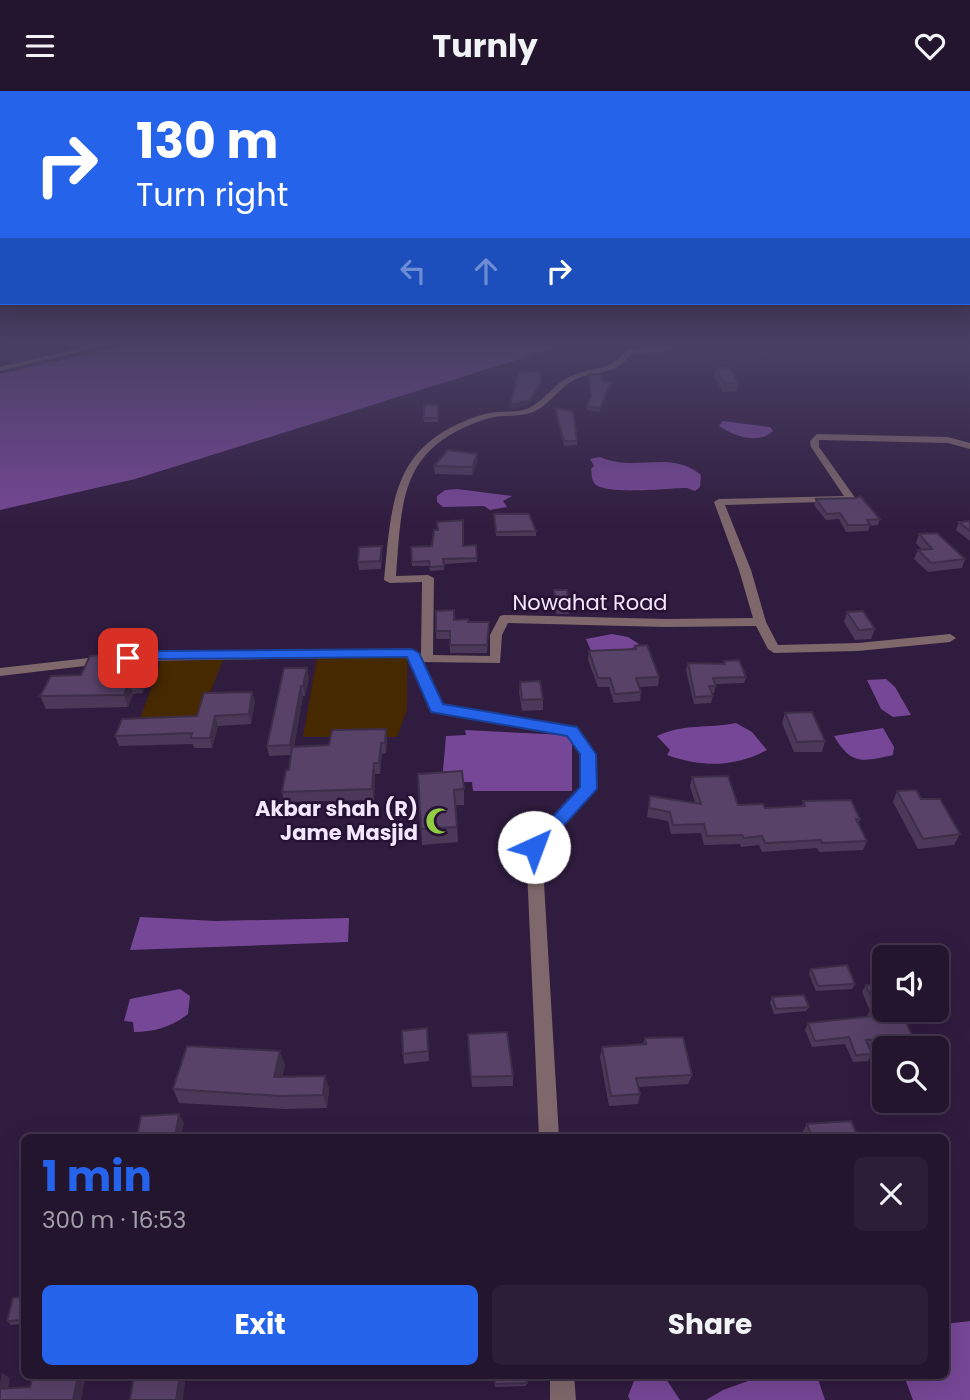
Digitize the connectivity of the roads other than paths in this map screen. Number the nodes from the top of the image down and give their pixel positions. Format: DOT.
graph roads {
  1 [pos="536,405"];
  2 [pos="970,446"];
  3 [pos="760,622"];
  4 [pos="950,638"];
  5 [pos="420,658"];
  6 [pos="0,672"];
  7 [pos="550,1134"];
  8 [pos="562,1379"];
  9 [pos="563,1400"];
  1 -- 5 [label="street"];
  2 -- 3 [label="street"];
  3 -- 4 [label="street"];
  3 -- 5 [label="street, Nowahat Road"];
  5 -- 6 [label="street, Nowahat Road"];
  5 -- 7 [label="street"];
  8 -- 9 [label="street"];
}
